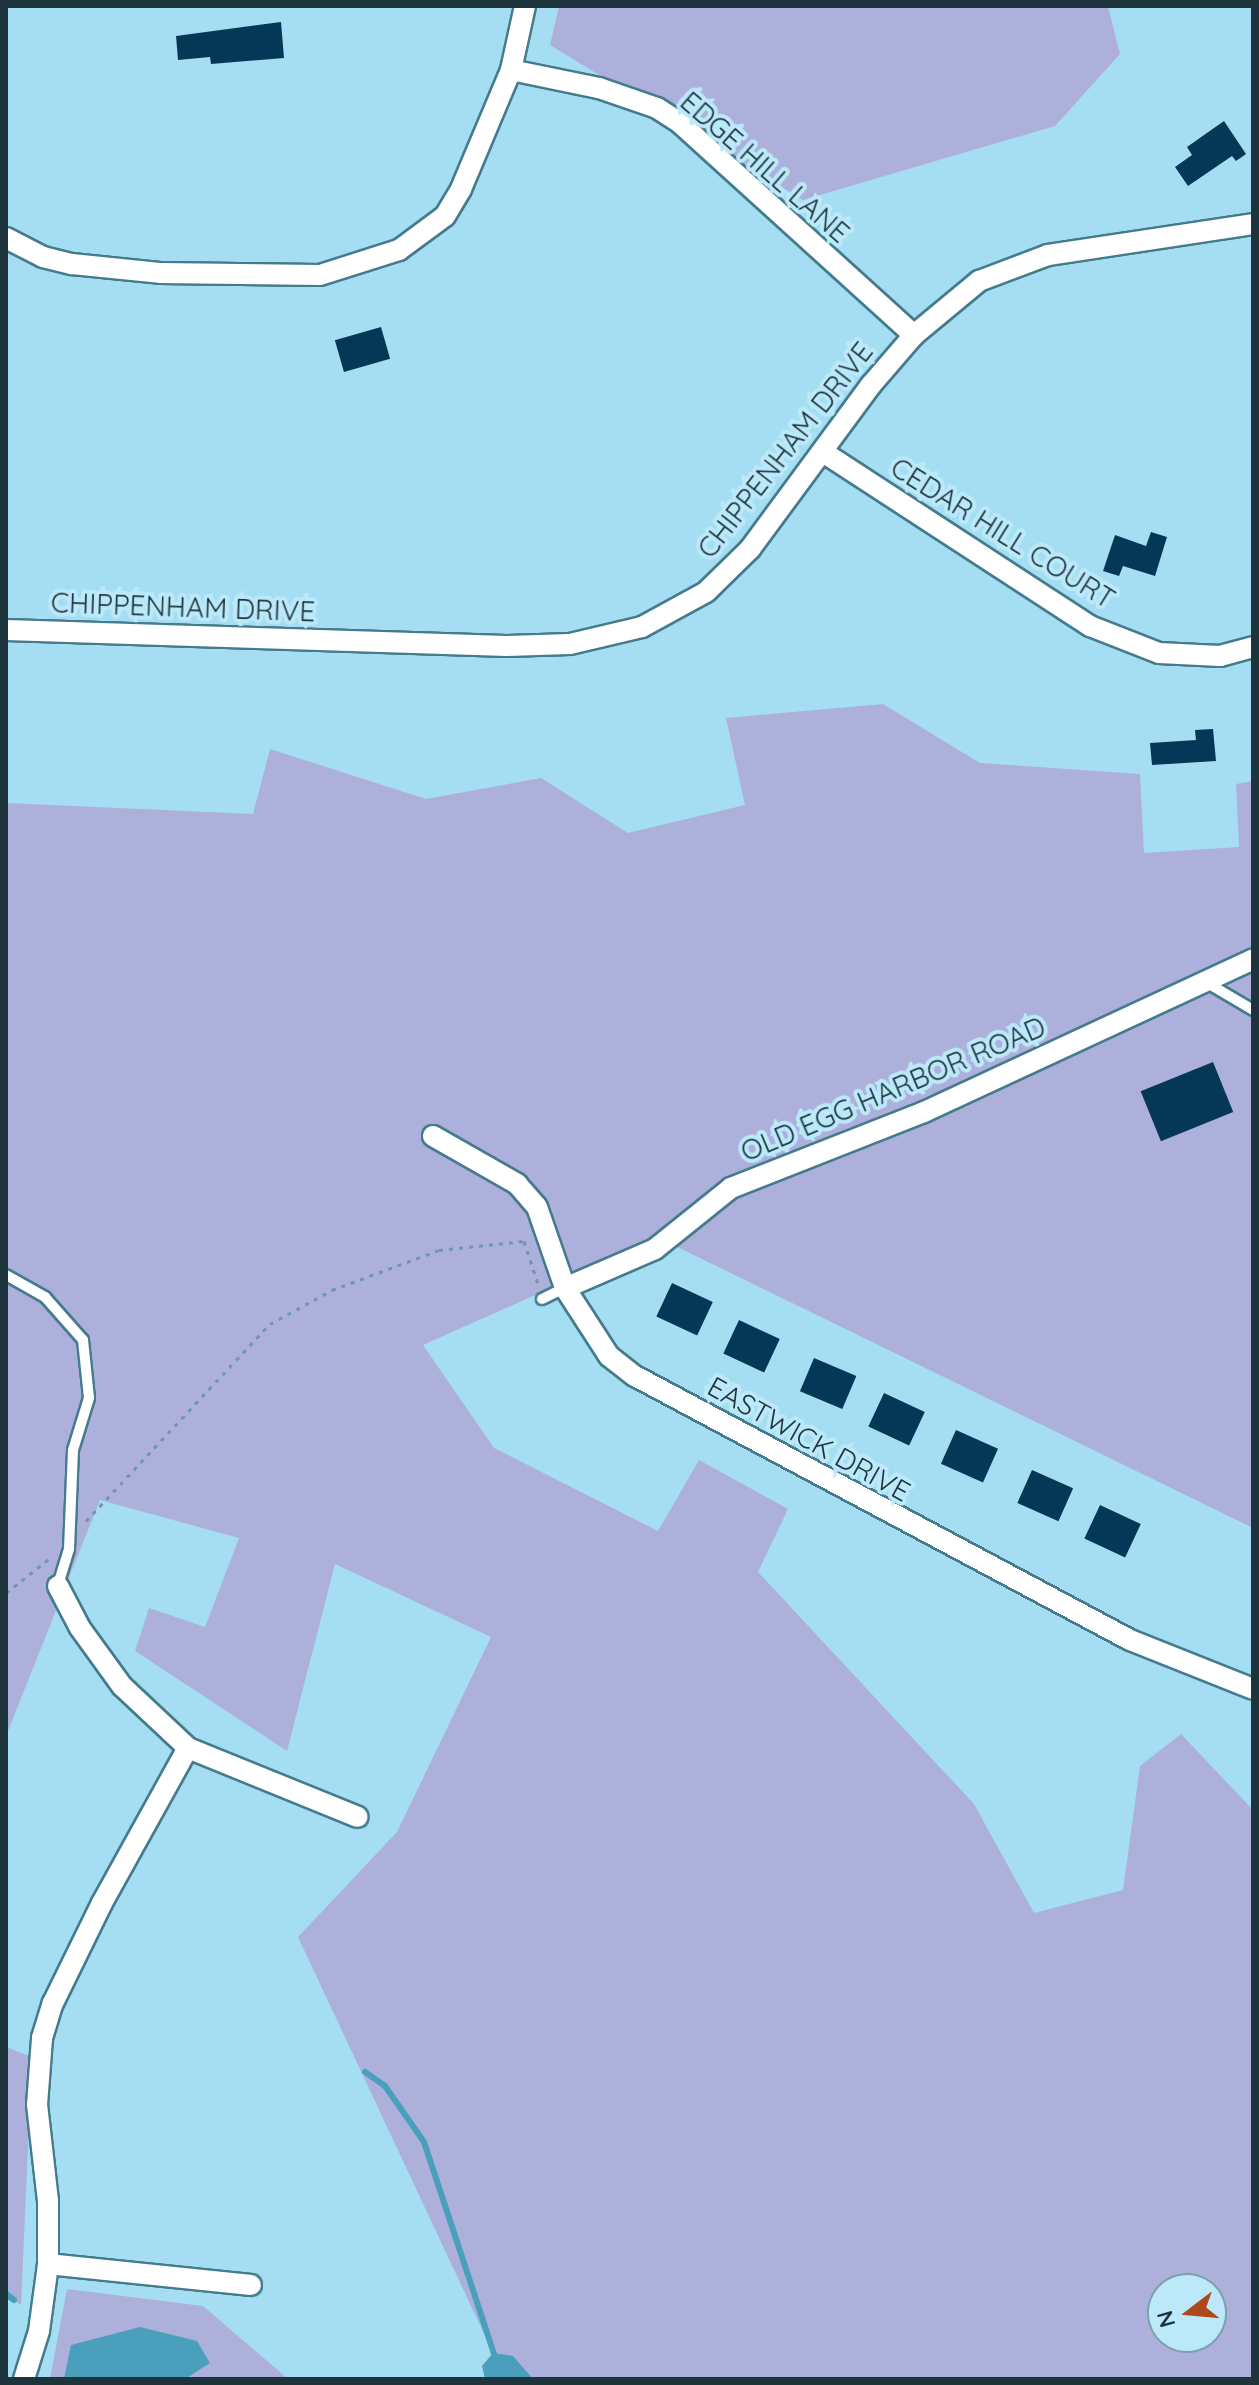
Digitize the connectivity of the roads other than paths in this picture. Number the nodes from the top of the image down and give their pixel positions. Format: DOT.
graph roads {
  1 [pos="525,6"];
  2 [pos="511,70"];
  3 [pos="1253,224"];
  4 [pos="6,238"];
  5 [pos="914,335"];
  6 [pos="823,452"];
  7 [pos="6,630"];
  8 [pos="1253,647"];
  9 [pos="1253,959"];
  10 [pos="1204,981"];
  11 [pos="1253,1010"];
  12 [pos="433,1136"];
  13 [pos="6,1275"];
  14 [pos="565,1288"];
  15 [pos="542,1299"];
  16 [pos="58,1586"];
  17 [pos="1253,1689"];
  18 [pos="188,1748"];
  19 [pos="358,1817"];
  20 [pos="48,2264"];
  21 [pos="251,2285"];
  22 [pos="24,2379"];
  1 -- 2 [label="street"];
  2 -- 4 [label="street"];
  2 -- 5 [label="street, EDGE HILL LANE"];
  3 -- 5 [label="street, CHIPPENHAM DRIVE"];
  5 -- 6 [label="street, CHIPPENHAM DRIVE"];
  6 -- 7 [label="street, CHIPPENHAM DRIVE"];
  6 -- 8 [label="street, CEDAR HILL COURT"];
  9 -- 10 [label="street, OLD EGG HARBOR ROAD"];
  10 -- 11 [label="lane"];
  10 -- 14 [label="street, OLD EGG HARBOR ROAD"];
  12 -- 14 [label="street, EASTWICK DRIVE"];
  13 -- 16 [label="lane"];
  14 -- 15 [label="lane"];
  14 -- 17 [label="street, EASTWICK DRIVE"];
  16 -- 18 [label="street"];
  18 -- 19 [label="street"];
  18 -- 20 [label="street"];
  20 -- 21 [label="street"];
  20 -- 22 [label="street"];
}
